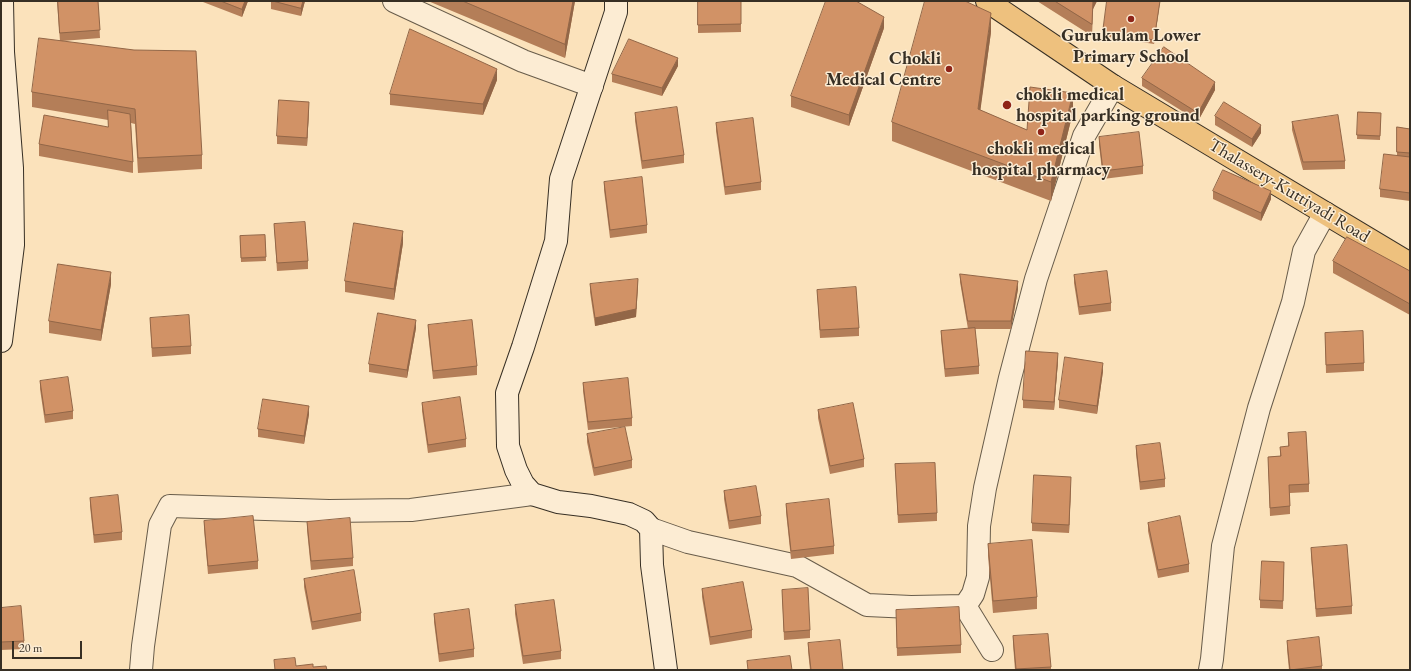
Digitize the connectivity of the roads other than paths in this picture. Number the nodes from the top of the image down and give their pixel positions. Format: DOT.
graph roads {
  1 [pos="2,1"];
  2 [pos="394,1"];
  3 [pos="616,1"];
  4 [pos="987,1"];
  5 [pos="592,86"];
  6 [pos="1113,86"];
  7 [pos="1324,213"];
  8 [pos="1410,264"];
  9 [pos="1,342"];
  10 [pos="532,494"];
  11 [pos="651,529"];
  12 [pos="965,606"];
  13 [pos="992,650"];
  14 [pos="141,670"];
  15 [pos="666,670"];
  16 [pos="1210,670"];
  1 -- 9 [label="street"];
  2 -- 5 [label="street"];
  3 -- 5 [label="street"];
  4 -- 6 [label="main road, Thalassery-Kuttiyadi Road"];
  5 -- 10 [label="street"];
  6 -- 7 [label="main road, Thalassery-Kuttiyadi Road"];
  6 -- 12 [label="street"];
  7 -- 8 [label="main road, Thalassery-Kuttiyadi Road"];
  7 -- 16 [label="street"];
  10 -- 11 [label="street"];
  10 -- 14 [label="street"];
  11 -- 12 [label="street"];
  11 -- 15 [label="street"];
  12 -- 13 [label="street"];
}
